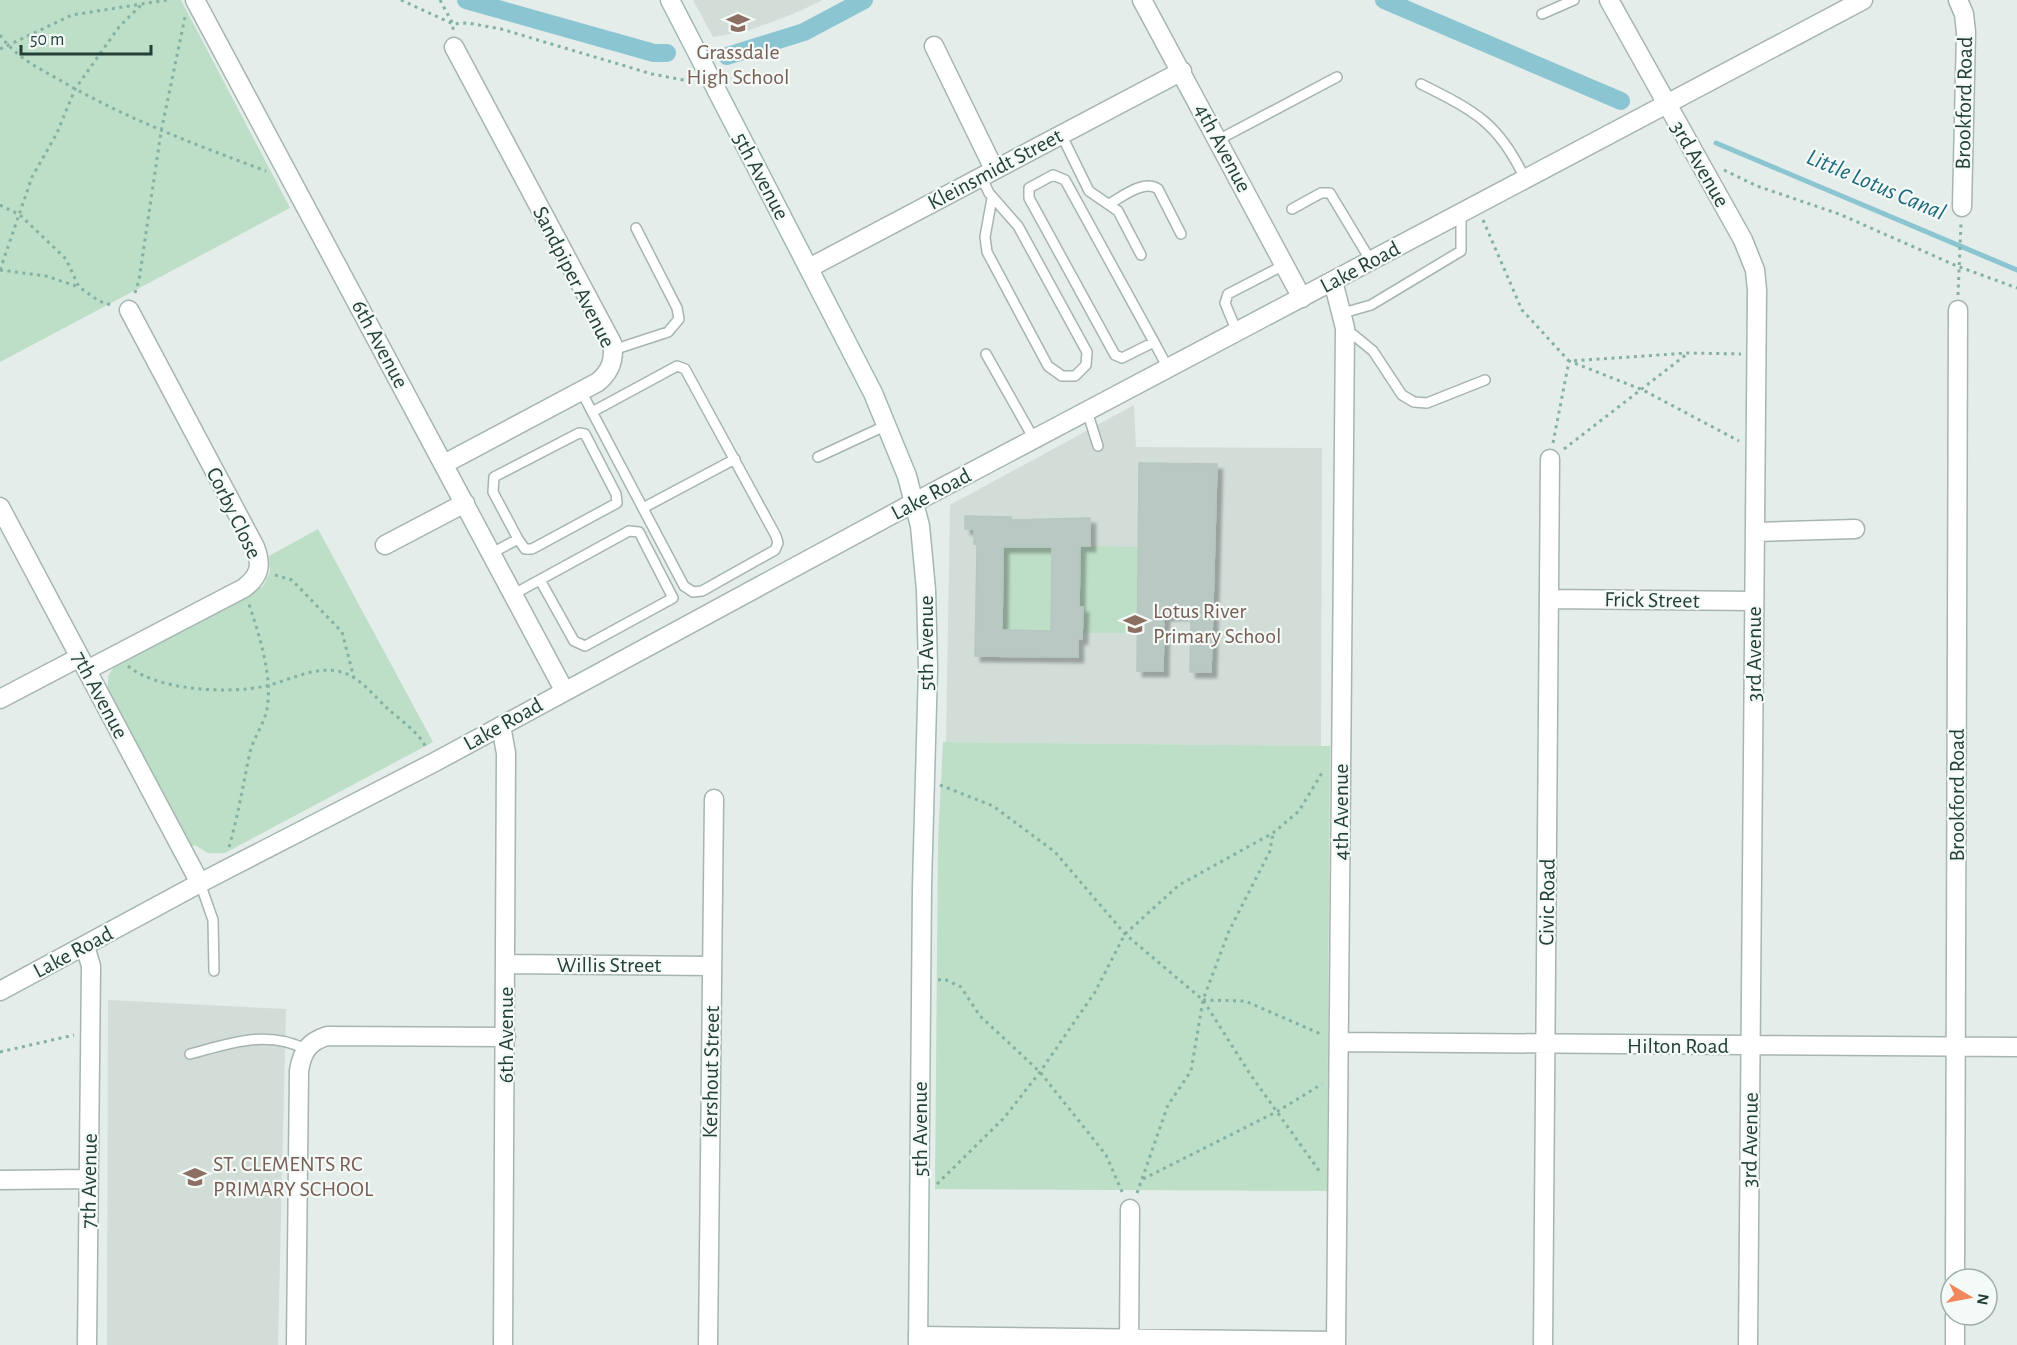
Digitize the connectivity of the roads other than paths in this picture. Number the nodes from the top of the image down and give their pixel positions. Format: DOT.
graph roads {
  1 [pos="670,0"];
  2 [pos="1142,0"];
  3 [pos="1574,0"];
  4 [pos="1609,0"];
  5 [pos="1863,0"];
  6 [pos="1958,0"];
  7 [pos="191,5"];
  8 [pos="1542,14"];
  9 [pos="934,46"];
  10 [pos="454,47"];
  11 [pos="1182,71"];
  12 [pos="1337,76"];
  13 [pos="1421,84"];
  14 [pos="1666,104"];
  15 [pos="1061,134"];
  16 [pos="1218,140"];
  17 [pos="988,172"];
  18 [pos="1525,179"];
  19 [pos="992,198"];
  20 [pos="1109,204"];
  21 [pos="1962,207"];
  22 [pos="1292,209"];
  23 [pos="1469,209"];
  24 [pos="636,228"];
  25 [pos="1181,234"];
  26 [pos="1141,255"];
  27 [pos="1371,261"];
  28 [pos="1284,265"];
  29 [pos="809,268"];
  30 [pos="1333,282"];
  31 [pos="1302,298"];
  32 [pos="129,310"];
  33 [pos="1958,310"];
  34 [pos="1344,321"];
  35 [pos="1237,332"];
  36 [pos="1154,342"];
  37 [pos="613,350"];
  38 [pos="986,354"];
  39 [pos="1168,368"];
  40 [pos="1485,380"];
  41 [pos="581,392"];
  42 [pos="1087,411"];
  43 [pos="592,412"];
  44 [pos="887,425"];
  45 [pos="1034,439"];
  46 [pos="1098,446"];
  47 [pos="818,457"];
  48 [pos="735,459"];
  49 [pos="1550,459"];
  50 [pos="444,464"];
  51 [pos="915,502"];
  52 [pos="465,503"];
  53 [pos="0,507"];
  54 [pos="643,508"];
  55 [pos="1855,529"];
  56 [pos="1756,532"];
  57 [pos="518,540"];
  58 [pos="385,545"];
  59 [pos="492,553"];
  60 [pos="540,580"];
  61 [pos="514,594"];
  62 [pos="1550,599"];
  63 [pos="1754,601"];
  64 [pos="84,664"];
  65 [pos="564,690"];
  66 [pos="0,699"];
  67 [pos="501,726"];
  68 [pos="714,800"];
  69 [pos="200,883"];
  70 [pos="85,946"];
  71 [pos="506,964"];
  72 [pos="712,966"];
  73 [pos="214,971"];
  74 [pos="0,991"];
  75 [pos="506,1037"];
  76 [pos="1339,1042"];
  77 [pos="1545,1045"];
  78 [pos="1957,1046"];
  79 [pos="1751,1047"];
  80 [pos="2017,1047"];
  81 [pos="304,1049"];
  82 [pos="190,1054"];
  83 [pos="88,1179"];
  84 [pos="0,1180"];
  85 [pos="1130,1209"];
  86 [pos="1955,1267"];
  87 [pos="1955,1327"];
  88 [pos="918,1341"];
  89 [pos="1129,1342"];
  90 [pos="1336,1343"];
  91 [pos="87,1345"];
  92 [pos="296,1345"];
  93 [pos="503,1345"];
  94 [pos="708,1345"];
  95 [pos="1543,1345"];
  96 [pos="1748,1345"];
  97 [pos="1955,1345"];
  1 -- 29 [label="street, 5th Avenue"];
  2 -- 11 [label="street, 4th Avenue"];
  3 -- 8 [label="lane"];
  4 -- 14 [label="street, 3rd Avenue"];
  5 -- 14 [label="street, Lake Road"];
  6 -- 21 [label="street, Brookford Road"];
  7 -- 50 [label="street, 6th Avenue"];
  9 -- 17 [label="street"];
  10 -- 37 [label="street, Sandpiper Avenue"];
  11 -- 15 [label="street, Kleinsmidt Street"];
  11 -- 16 [label="street, 4th Avenue"];
  12 -- 16 [label="lane"];
  13 -- 18 [label="lane"];
  14 -- 18 [label="street, Lake Road"];
  14 -- 56 [label="street, 3rd Avenue"];
  15 -- 17 [label="street, Kleinsmidt Street"];
  15 -- 20 [label="lane"];
  16 -- 28 [label="street, 4th Avenue"];
  17 -- 19 [label="lane"];
  17 -- 29 [label="street, Kleinsmidt Street"];
  18 -- 23 [label="street, Lake Road"];
  19 -- 19 [label="lane"];
  20 -- 25 [label="lane"];
  20 -- 26 [label="lane"];
  22 -- 27 [label="lane"];
  23 -- 27 [label="street, Lake Road"];
  23 -- 34 [label="lane"];
  24 -- 37 [label="lane"];
  27 -- 30 [label="street, Lake Road"];
  28 -- 31 [label="street, 4th Avenue"];
  28 -- 35 [label="lane"];
  29 -- 44 [label="street, 5th Avenue"];
  30 -- 31 [label="street, Lake Road"];
  30 -- 34 [label="street, 4th Avenue"];
  31 -- 35 [label="street, Lake Road"];
  32 -- 64 [label="street, Corby Close"];
  33 -- 78 [label="street, Brookford Road"];
  34 -- 40 [label="lane"];
  34 -- 76 [label="street, 4th Avenue"];
  35 -- 39 [label="street, Lake Road"];
  36 -- 36 [label="lane"];
  36 -- 39 [label="lane"];
  37 -- 41 [label="street, Sandpiper Avenue"];
  38 -- 45 [label="lane"];
  39 -- 42 [label="street, Lake Road"];
  41 -- 43 [label="lane"];
  41 -- 50 [label="street, Sandpiper Avenue"];
  42 -- 45 [label="street, Lake Road"];
  42 -- 46 [label="lane"];
  43 -- 48 [label="lane"];
  43 -- 54 [label="lane"];
  44 -- 47 [label="lane"];
  44 -- 51 [label="street, 5th Avenue"];
  45 -- 51 [label="street, Lake Road"];
  48 -- 54 [label="lane"];
  48 -- 54 [label="lane"];
  49 -- 62 [label="street, Civic Road"];
  50 -- 52 [label="street, 6th Avenue"];
  51 -- 65 [label="street, Lake Road"];
  51 -- 88 [label="street, 5th Avenue"];
  52 -- 58 [label="street"];
  52 -- 59 [label="street, 6th Avenue"];
  53 -- 64 [label="street, 7th Avenue"];
  55 -- 56 [label="street"];
  56 -- 63 [label="street, 3rd Avenue"];
  57 -- 57 [label="lane"];
  57 -- 59 [label="lane"];
  59 -- 61 [label="street, 6th Avenue"];
  60 -- 60 [label="lane"];
  60 -- 61 [label="lane"];
  61 -- 65 [label="street, 6th Avenue"];
  62 -- 63 [label="street, Frick Street"];
  62 -- 77 [label="street, Civic Road"];
  63 -- 79 [label="street, 3rd Avenue"];
  64 -- 66 [label="street, Corby Close"];
  64 -- 69 [label="street, 7th Avenue"];
  65 -- 67 [label="street, Lake Road"];
  67 -- 69 [label="street, Lake Road"];
  67 -- 71 [label="street, 6th Avenue"];
  68 -- 72 [label="street, Kershout Street"];
  69 -- 70 [label="street, Lake Road"];
  69 -- 73 [label="lane"];
  70 -- 74 [label="street, Lake Road"];
  70 -- 83 [label="street, 7th Avenue"];
  71 -- 72 [label="street, Willis Street"];
  71 -- 75 [label="street, 6th Avenue"];
  72 -- 94 [label="street, Kershout Street"];
  75 -- 81 [label="street"];
  75 -- 93 [label="street, 6th Avenue"];
  76 -- 77 [label="street, Hilton Road"];
  76 -- 90 [label="street, 4th Avenue"];
  77 -- 79 [label="street, Hilton Road"];
  77 -- 95 [label="street, Civic Road"];
  78 -- 79 [label="street, Hilton Road"];
  78 -- 80 [label="street, Hilton Road"];
  78 -- 86 [label="street, Brookford Road"];
  79 -- 96 [label="street, 3rd Avenue"];
  81 -- 82 [label="lane"];
  81 -- 92 [label="street"];
  83 -- 84 [label="street"];
  83 -- 91 [label="street, 7th Avenue"];
  85 -- 89 [label="street"];
  87 -- 97 [label="street"];
  88 -- 89 [label="street"];
  89 -- 90 [label="street"];
}
